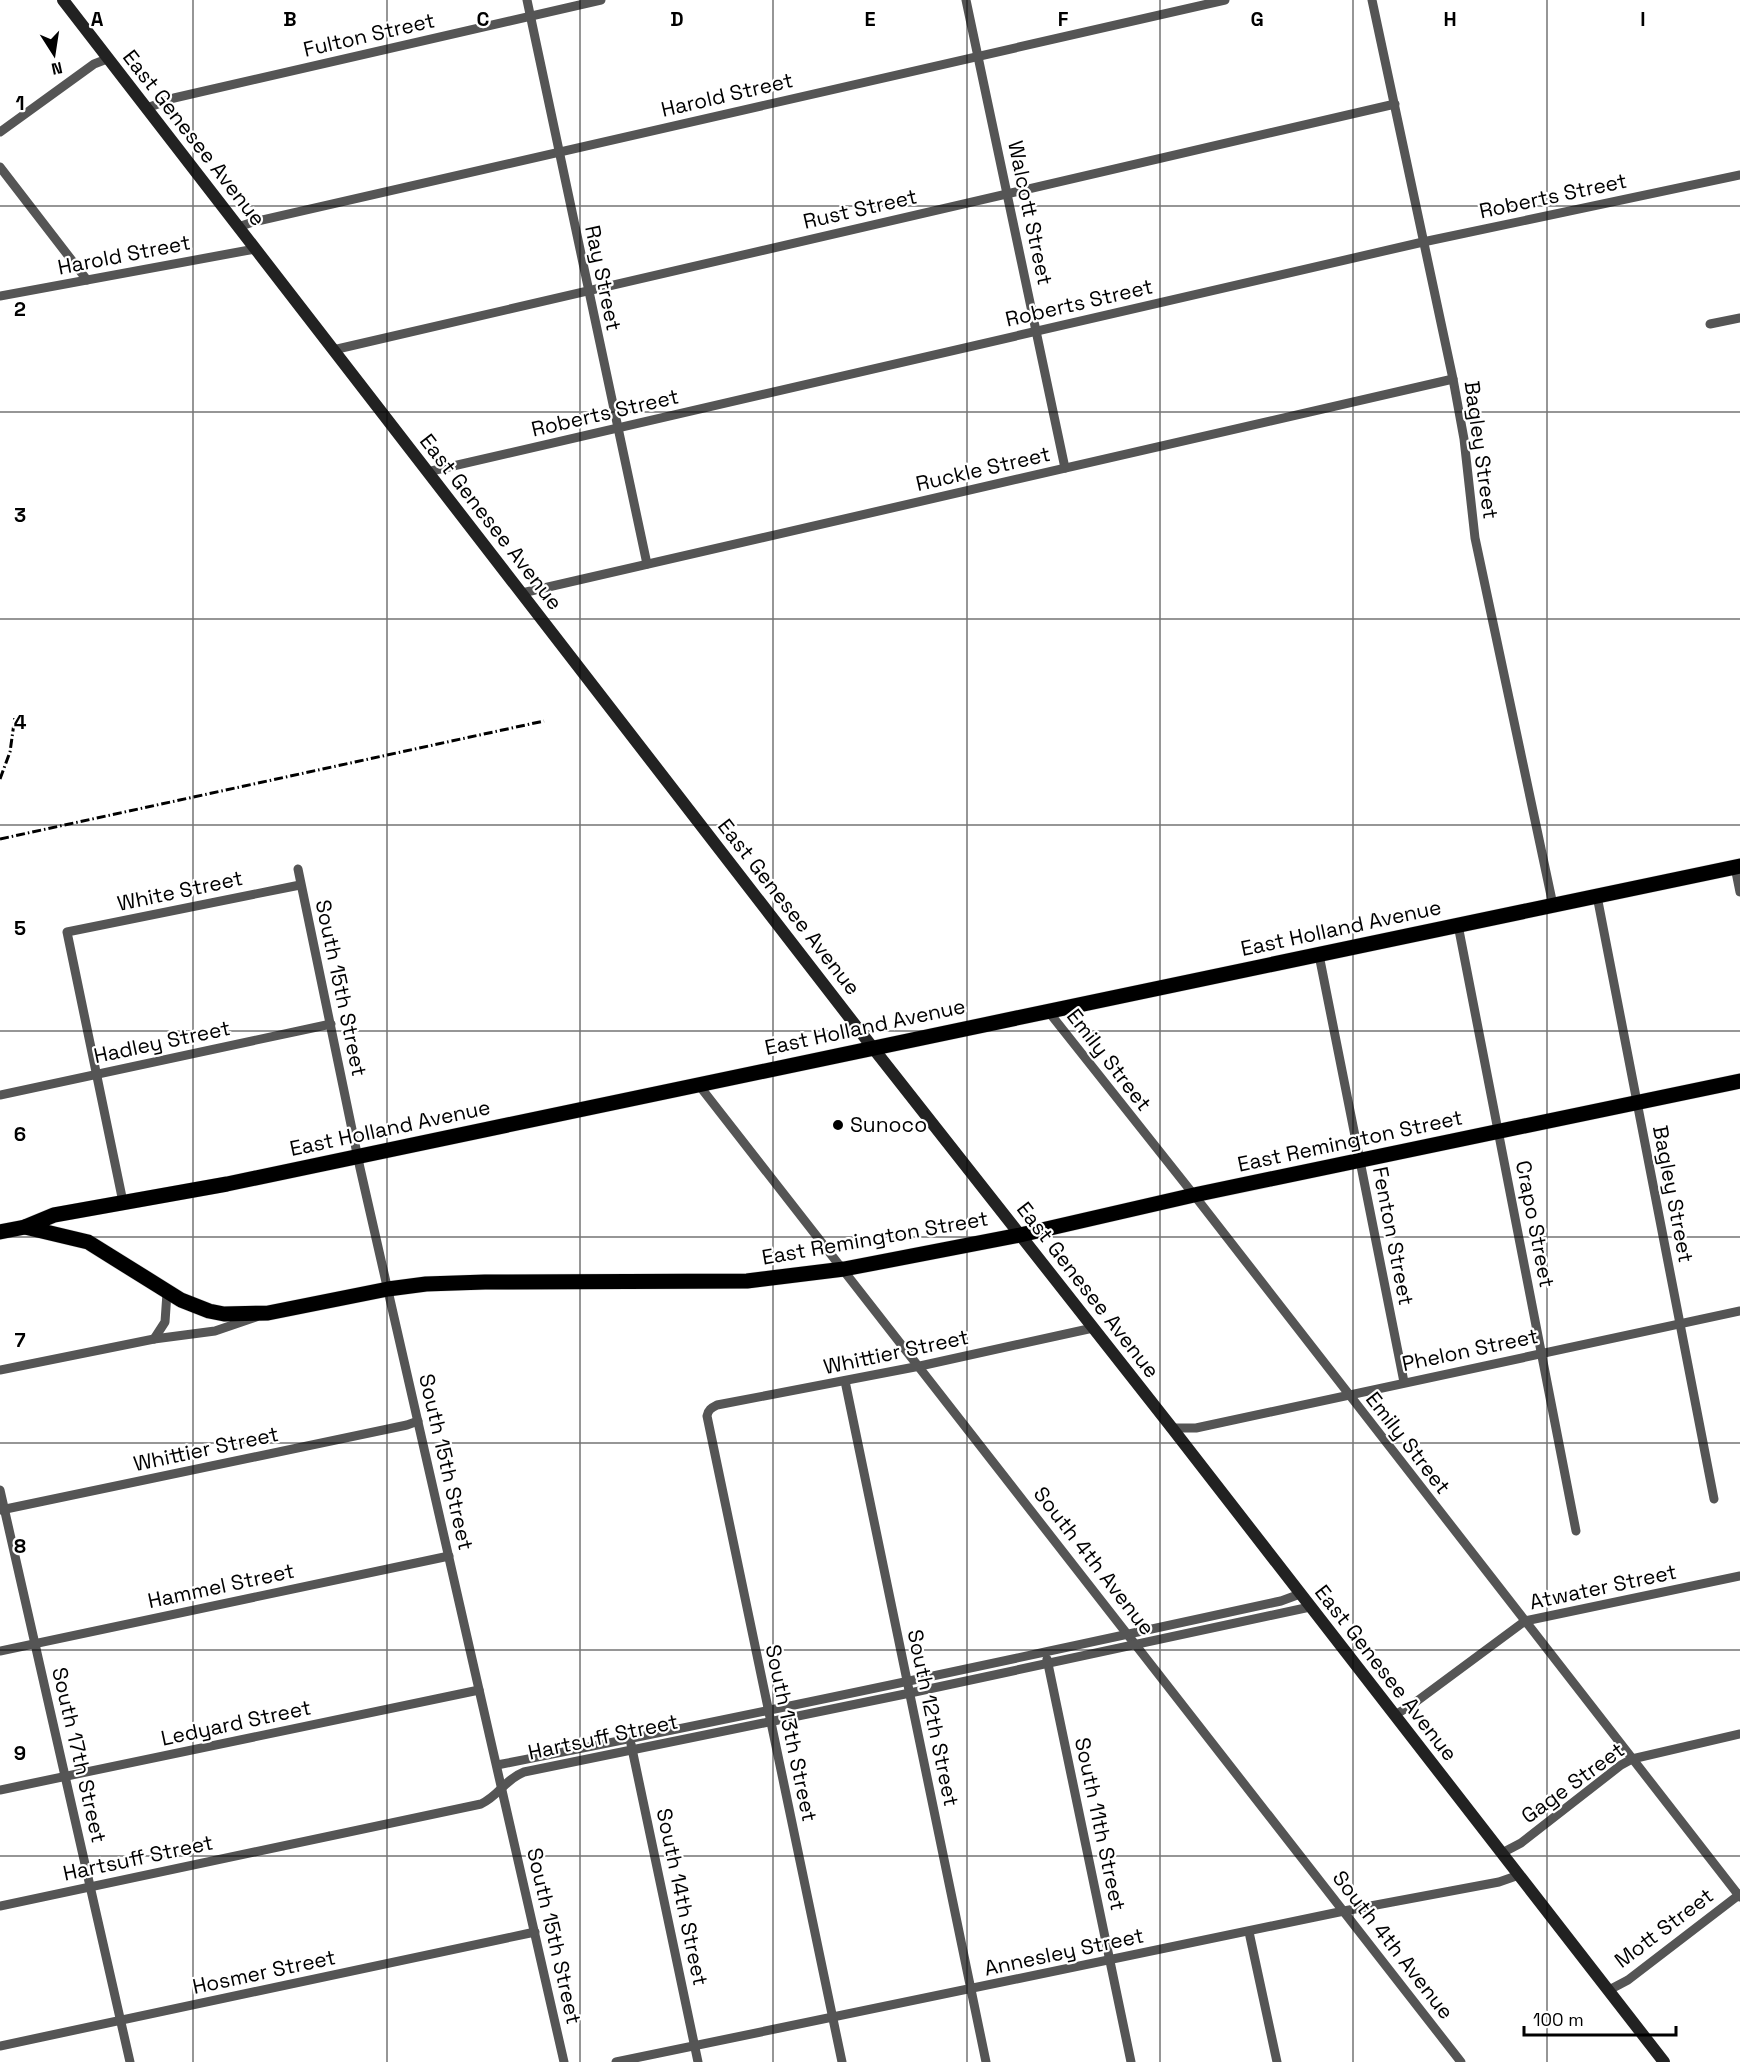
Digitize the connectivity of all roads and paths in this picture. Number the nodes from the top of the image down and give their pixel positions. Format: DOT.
graph roads {
  1 [pos="63,0"];
  2 [pos="527,0"];
  3 [pos="601,0"];
  4 [pos="966,0"];
  5 [pos="1225,0"];
  6 [pos="1372,0"];
  7 [pos="530,16"];
  8 [pos="978,56"];
  9 [pos="107,58"];
  10 [pos="1395,104"];
  11 [pos="147,108"];
  12 [pos="0,132"];
  13 [pos="559,152"];
  14 [pos="0,167"];
  15 [pos="1740,175"];
  16 [pos="1008,194"];
  17 [pos="238,228"];
  18 [pos="1423,242"];
  19 [pos="255,249"];
  20 [pos="87,280"];
  21 [pos="587,291"];
  22 [pos="0,296"];
  23 [pos="1740,318"];
  24 [pos="1710,324"];
  25 [pos="1037,331"];
  26 [pos="333,350"];
  27 [pos="1453,379"];
  28 [pos="617,429"];
  29 [pos="1065,468"];
  30 [pos="427,472"];
  31 [pos="647,564"];
  32 [pos="522,593"];
  33 [pos="1738,867"];
  34 [pos="298,868"];
  35 [pos="300,885"];
  36 [pos="1740,892"];
  37 [pos="1597,896"];
  38 [pos="1553,905"];
  39 [pos="1458,925"];
  40 [pos="1319,955"];
  41 [pos="1048,1011"];
  42 [pos="331,1024"];
  43 [pos="873,1048"];
  44 [pos="98,1074"];
  45 [pos="1740,1082"];
  46 [pos="698,1084"];
  47 [pos="0,1095"];
  48 [pos="1636,1104"];
  49 [pos="1498,1132"];
  50 [pos="358,1156"];
  51 [pos="1359,1161"];
  52 [pos="1194,1195"];
  53 [pos="123,1202"];
  54 [pos="25,1227"];
  55 [pos="0,1232"];
  56 [pos="1020,1234"];
  57 [pos="844,1269"];
  58 [pos="388,1289"];
  59 [pos="167,1293"];
  60 [pos="1740,1311"];
  61 [pos="267,1313"];
  62 [pos="1681,1324"];
  63 [pos="1093,1328"];
  64 [pos="154,1339"];
  65 [pos="1542,1353"];
  66 [pos="920,1366"];
  67 [pos="0,1370"];
  68 [pos="845,1381"];
  69 [pos="1404,1382"];
  70 [pos="1347,1394"];
  71 [pos="708,1412"];
  72 [pos="418,1421"];
  73 [pos="1172,1428"];
  74 [pos="0,1490"];
  75 [pos="1714,1499"];
  76 [pos="2,1510"];
  77 [pos="1576,1531"];
  78 [pos="449,1556"];
  79 [pos="1740,1576"];
  80 [pos="1300,1594"];
  81 [pos="1310,1607"];
  82 [pos="1526,1621"];
  83 [pos="1128,1634"];
  84 [pos="35,1644"];
  85 [pos="1136,1645"];
  86 [pos="0,1651"];
  87 [pos="1046,1651"];
  88 [pos="1049,1664"];
  89 [pos="907,1680"];
  90 [pos="479,1690"];
  91 [pos="910,1693"];
  92 [pos="768,1710"];
  93 [pos="1395,1715"];
  94 [pos="770,1721"];
  95 [pos="1740,1734"];
  96 [pos="632,1744"];
  97 [pos="1632,1759"];
  98 [pos="497,1766"];
  99 [pos="65,1777"];
  100 [pos="502,1788"];
  101 [pos="0,1790"];
  102 [pos="1502,1853"];
  103 [pos="1519,1875"];
  104 [pos="90,1887"];
  105 [pos="1739,1895"];
  106 [pos="0,1906"];
  107 [pos="1344,1911"];
  108 [pos="534,1932"];
  109 [pos="1249,1932"];
  110 [pos="1110,1960"];
  111 [pos="971,1989"];
  112 [pos="1609,1990"];
  113 [pos="832,2018"];
  114 [pos="121,2020"];
  115 [pos="0,2046"];
  116 [pos="695,2046"];
  117 [pos="130,2062"];
  118 [pos="564,2062"];
  119 [pos="615,2062"];
  120 [pos="698,2062"];
  121 [pos="842,2062"];
  122 [pos="986,2062"];
  123 [pos="1131,2062"];
  124 [pos="1277,2062"];
  125 [pos="1461,2062"];
  126 [pos="1664,2062"];
  1 -- 9 [label="main road, East Genesee Avenue"];
  2 -- 7 [label="street, Ray Street"];
  3 -- 7 [label="street, Fulton Street"];
  4 -- 8 [label="street, Walcott Street"];
  5 -- 8 [label="street, Harold Street"];
  6 -- 10 [label="street, Bagley Street"];
  7 -- 11 [label="street, Fulton Street"];
  7 -- 13 [label="street, Ray Street"];
  8 -- 13 [label="street, Harold Street"];
  8 -- 16 [label="street, Walcott Street"];
  9 -- 11 [label="main road, East Genesee Avenue"];
  9 -- 12 [label="street"];
  10 -- 16 [label="street, Rust Street"];
  10 -- 18 [label="street, Bagley Street"];
  11 -- 17 [label="main road, East Genesee Avenue"];
  13 -- 17 [label="street, Harold Street"];
  13 -- 21 [label="street, Ray Street"];
  14 -- 20 [label="street"];
  15 -- 18 [label="street, Roberts Street"];
  16 -- 21 [label="street, Rust Street"];
  16 -- 25 [label="street, Walcott Street"];
  17 -- 19 [label="main road, East Genesee Avenue"];
  18 -- 25 [label="street, Roberts Street"];
  18 -- 27 [label="street, Bagley Street"];
  19 -- 20 [label="street, Harold Street"];
  19 -- 26 [label="main road, East Genesee Avenue"];
  20 -- 22 [label="street, Harold Street"];
  21 -- 26 [label="street, Rust Street"];
  21 -- 28 [label="street, Ray Street"];
  23 -- 24 [label="street"];
  25 -- 28 [label="street, Roberts Street"];
  25 -- 29 [label="street, Walcott Street"];
  26 -- 30 [label="main road, East Genesee Avenue"];
  27 -- 29 [label="street, Ruckle Street"];
  27 -- 38 [label="street, Bagley Street"];
  28 -- 30 [label="street, Roberts Street"];
  28 -- 31 [label="street, Ray Street"];
  29 -- 31 [label="street, Ruckle Street"];
  30 -- 32 [label="main road, East Genesee Avenue"];
  31 -- 32 [label="street, Ruckle Street"];
  32 -- 43 [label="main road, East Genesee Avenue"];
  33 -- 36 [label="street"];
  33 -- 37 [label="highway, East Holland Avenue"];
  34 -- 35 [label="street, South 15th Street"];
  35 -- 42 [label="street, South 15th Street"];
  35 -- 44 [label="street, White Street"];
  37 -- 38 [label="highway, East Holland Avenue"];
  37 -- 48 [label="street, Bagley Street"];
  38 -- 39 [label="highway, East Holland Avenue"];
  39 -- 40 [label="highway, East Holland Avenue"];
  39 -- 49 [label="street, Crapo Street"];
  40 -- 41 [label="highway, East Holland Avenue"];
  40 -- 51 [label="street, Fenton Street"];
  41 -- 43 [label="highway, East Holland Avenue"];
  41 -- 52 [label="street, Emily Street"];
  42 -- 44 [label="street, Hadley Street"];
  42 -- 50 [label="street, South 15th Street"];
  43 -- 46 [label="highway, East Holland Avenue"];
  43 -- 56 [label="main road, East Genesee Avenue"];
  44 -- 47 [label="street, Hadley Street"];
  44 -- 53 [label="street"];
  45 -- 48 [label="highway, East Remington Street"];
  46 -- 50 [label="highway, East Holland Avenue"];
  46 -- 57 [label="street, South 4th Avenue"];
  48 -- 49 [label="highway, East Remington Street"];
  48 -- 62 [label="street, Bagley Street"];
  49 -- 51 [label="highway, East Remington Street"];
  49 -- 65 [label="street, Crapo Street"];
  50 -- 53 [label="highway, East Holland Avenue"];
  50 -- 58 [label="street, South 15th Street"];
  51 -- 52 [label="highway, East Remington Street"];
  51 -- 69 [label="street, Fenton Street"];
  52 -- 56 [label="highway, East Remington Street"];
  52 -- 70 [label="street, Emily Street"];
  53 -- 54 [label="highway, East Holland Avenue"];
  54 -- 55 [label="highway, East Holland Avenue"];
  54 -- 59 [label="highway, East Remington Street"];
  56 -- 57 [label="highway, East Remington Street"];
  56 -- 63 [label="main road, East Genesee Avenue"];
  57 -- 58 [label="highway, East Remington Street"];
  57 -- 66 [label="street, South 4th Avenue"];
  58 -- 61 [label="highway, East Remington Street"];
  58 -- 72 [label="street, South 15th Street"];
  59 -- 61 [label="highway, East Remington Street"];
  59 -- 64 [label="street"];
  60 -- 62 [label="street, Phelon Street"];
  61 -- 64 [label="street"];
  62 -- 65 [label="street, Phelon Street"];
  62 -- 75 [label="street, Bagley Street"];
  63 -- 66 [label="street, Whittier Street"];
  63 -- 73 [label="main road, East Genesee Avenue"];
  64 -- 67 [label="street"];
  65 -- 69 [label="street, Phelon Street"];
  65 -- 77 [label="street, Crapo Street"];
  66 -- 68 [label="street, Whittier Street"];
  66 -- 83 [label="street, South 4th Avenue"];
  68 -- 71 [label="street, Whittier Street"];
  68 -- 89 [label="street, South 12th Street"];
  69 -- 70 [label="street, Phelon Street"];
  70 -- 73 [label="street, Phelon Street"];
  70 -- 82 [label="street, Emily Street"];
  71 -- 92 [label="street, South 13th Street"];
  72 -- 76 [label="street, Whittier Street"];
  72 -- 78 [label="street, South 15th Street"];
  73 -- 80 [label="main road, East Genesee Avenue"];
  74 -- 76 [label="street, South 17th Street"];
  76 -- 84 [label="street, South 17th Street"];
  78 -- 84 [label="street, Hammel Street"];
  78 -- 90 [label="street, South 15th Street"];
  79 -- 82 [label="street, Atwater Street"];
  80 -- 81 [label="main road, East Genesee Avenue"];
  80 -- 83 [label="street, Hartsuff Street"];
  81 -- 85 [label="street, Hartsuff Street"];
  81 -- 93 [label="main road, East Genesee Avenue"];
  82 -- 93 [label="street, Atwater Street"];
  82 -- 97 [label="street, Emily Street"];
  83 -- 85 [label="street, South 4th Avenue"];
  83 -- 87 [label="street, Hartsuff Street"];
  84 -- 86 [label="street, Hammel Street"];
  84 -- 99 [label="street, South 17th Street"];
  85 -- 88 [label="street, Hartsuff Street"];
  85 -- 107 [label="street, South 4th Avenue"];
  87 -- 88 [label="street"];
  87 -- 89 [label="street, Hartsuff Street"];
  88 -- 91 [label="street, Hartsuff Street"];
  88 -- 110 [label="street, South 11th Street"];
  89 -- 91 [label="street, South 12th Street"];
  89 -- 92 [label="street, Hartsuff Street"];
  90 -- 98 [label="street, South 15th Street"];
  90 -- 99 [label="street, Ledyard Street"];
  91 -- 94 [label="street, Hartsuff Street"];
  91 -- 111 [label="street, South 12th Street"];
  92 -- 94 [label="street, South 13th Street"];
  92 -- 96 [label="street, Hartsuff Street"];
  93 -- 102 [label="main road, East Genesee Avenue"];
  94 -- 96 [label="street, Hartsuff Street"];
  94 -- 113 [label="street, South 13th Street"];
  95 -- 97 [label="street, Gage Street"];
  96 -- 98 [label="street, Hartsuff Street"];
  96 -- 100 [label="street, Hartsuff Street"];
  96 -- 116 [label="street, South 14th Street"];
  97 -- 102 [label="street, Gage Street"];
  97 -- 105 [label="street, Emily Street"];
  98 -- 100 [label="street, South 15th Street"];
  99 -- 101 [label="street, Ledyard Street"];
  99 -- 104 [label="street, South 17th Street"];
  100 -- 104 [label="street, Hartsuff Street"];
  100 -- 108 [label="street, South 15th Street"];
  102 -- 103 [label="main road, East Genesee Avenue"];
  103 -- 107 [label="street, Annesley Street"];
  103 -- 112 [label="main road, East Genesee Avenue"];
  104 -- 106 [label="street, Hartsuff Street"];
  104 -- 114 [label="street, South 17th Street"];
  105 -- 112 [label="street, Mott Street"];
  107 -- 109 [label="street, Annesley Street"];
  107 -- 125 [label="street, South 4th Avenue"];
  108 -- 114 [label="street, Hosmer Street"];
  108 -- 118 [label="street, South 15th Street"];
  109 -- 110 [label="street, Annesley Street"];
  109 -- 124 [label="street"];
  110 -- 111 [label="street, Annesley Street"];
  110 -- 123 [label="street, South 11th Street"];
  111 -- 113 [label="street, Annesley Street"];
  111 -- 122 [label="street, South 12th Street"];
  112 -- 126 [label="main road, East Genesee Avenue"];
  113 -- 116 [label="street, Annesley Street"];
  113 -- 121 [label="street, South 13th Street"];
  114 -- 115 [label="street, Hosmer Street"];
  114 -- 117 [label="street, South 17th Street"];
  116 -- 119 [label="street, Annesley Street"];
  116 -- 120 [label="street, South 14th Street"];
}
